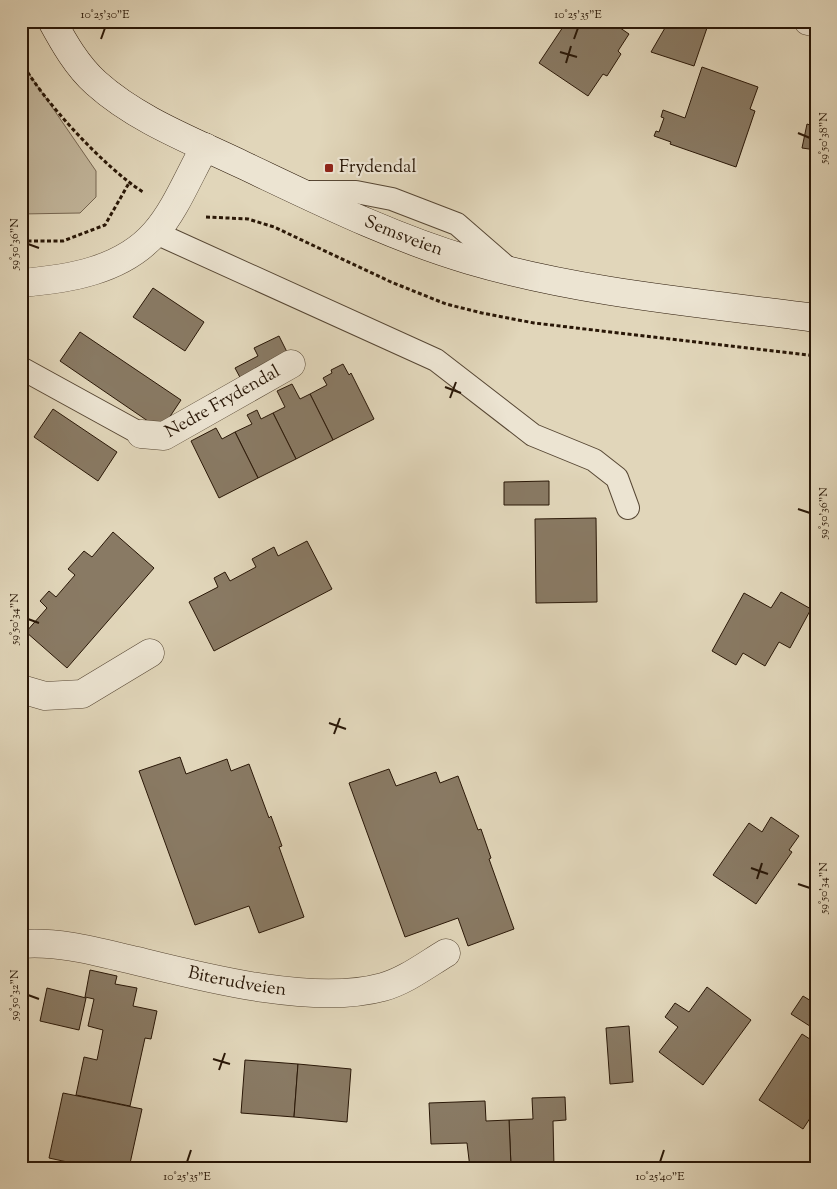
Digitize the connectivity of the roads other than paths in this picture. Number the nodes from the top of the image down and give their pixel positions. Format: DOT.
graph roads {
  1 [pos="52,21"];
  2 [pos="808,21"];
  3 [pos="816,23"];
  4 [pos="205,147"];
  5 [pos="156,233"];
  6 [pos="21,283"];
  7 [pos="816,318"];
  8 [pos="291,364"];
  9 [pos="21,368"];
  10 [pos="141,434"];
  11 [pos="628,508"];
  12 [pos="150,653"];
  13 [pos="21,689"];
  14 [pos="21,944"];
  15 [pos="446,953"];
  1 -- 4 [label="street, Semsveien"];
  2 -- 3 [label="street"];
  4 -- 5 [label="street"];
  4 -- 7 [label="street, Semsveien"];
  5 -- 6 [label="street"];
  5 -- 11 [label="lane"];
  8 -- 10 [label="street, Nedre Frydendal"];
  9 -- 10 [label="lane, Nedre Frydendal"];
  12 -- 13 [label="street"];
  14 -- 15 [label="street, Biterudveien"];
}
